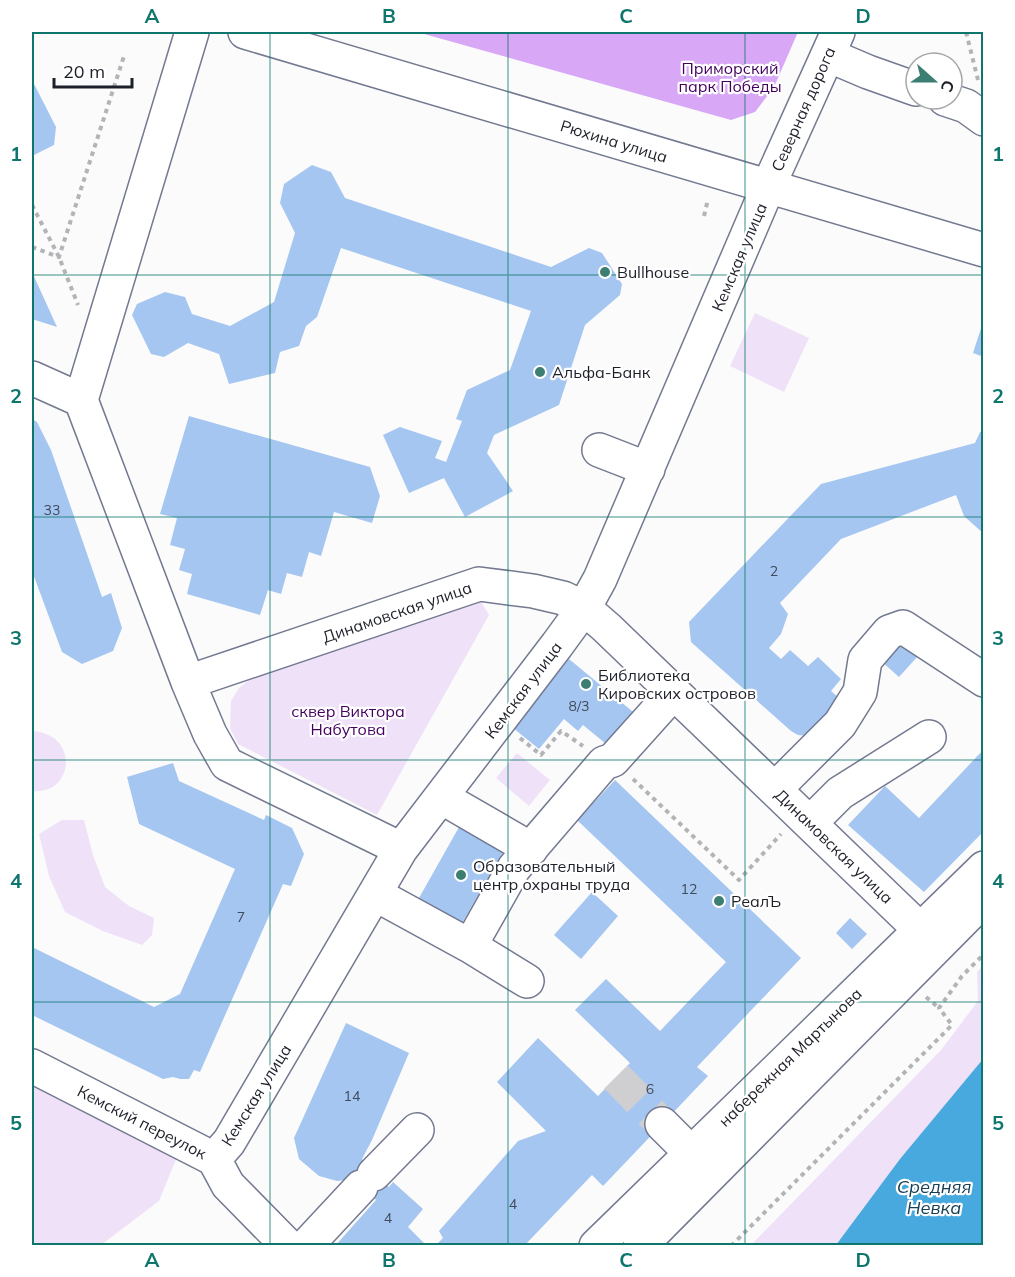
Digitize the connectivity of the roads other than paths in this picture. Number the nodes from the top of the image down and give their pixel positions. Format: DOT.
graph roads {
  1 [pos="192,32"];
  2 [pos="245,32"];
  3 [pos="833,43"];
  4 [pos="904,85"];
  5 [pos="964,105"];
  6 [pos="984,119"];
  7 [pos="768,187"];
  8 [pos="984,250"];
  9 [pos="32,378"];
  10 [pos="81,400"];
  11 [pos="599,450"];
  12 [pos="648,469"];
  13 [pos="584,608"];
  14 [pos="984,680"];
  15 [pos="188,682"];
  16 [pos="674,692"];
  17 [pos="929,737"];
  18 [pos="775,789"];
  19 [pos="441,797"];
  20 [pos="805,819"];
  21 [pos="401,849"];
  22 [pos="531,849"];
  23 [pos="984,868"];
  24 [pos="375,894"];
  25 [pos="984,899"];
  26 [pos="928,938"];
  27 [pos="470,946"];
  28 [pos="527,981"];
  29 [pos="32,1066"];
  30 [pos="662,1124"];
  31 [pos="417,1130"];
  32 [pos="214,1159"];
  33 [pos="701,1163"];
  34 [pos="288,1245"];
  35 [pos="306,1245"];
  36 [pos="596,1245"];
  37 [pos="640,1245"];
  1 -- 10 [label="street"];
  2 -- 7 [label="street, Рюхина улица"];
  3 -- 4 [label="street"];
  3 -- 7 [label="street, Северная дорога"];
  5 -- 6 [label="street"];
  7 -- 8 [label="street, Рюхина улица"];
  7 -- 12 [label="street, Кемская улица"];
  9 -- 10 [label="street"];
  10 -- 15 [label="street"];
  11 -- 12 [label="street"];
  12 -- 13 [label="street, Кемская улица"];
  13 -- 15 [label="street, Динамовская улица"];
  13 -- 16 [label="street, Динамовская улица"];
  13 -- 19 [label="street, Кемская улица"];
  14 -- 18 [label="street"];
  15 -- 21 [label="street"];
  16 -- 18 [label="street, Динамовская улица"];
  16 -- 22 [label="street"];
  17 -- 20 [label="street"];
  18 -- 20 [label="street, Динамовская улица"];
  19 -- 21 [label="street, Кемская улица"];
  19 -- 22 [label="street"];
  20 -- 26 [label="street, Динамовская улица"];
  21 -- 24 [label="street, Кемская улица"];
  22 -- 27 [label="street"];
  23 -- 26 [label="street, набережная Мартынова"];
  24 -- 27 [label="street"];
  24 -- 32 [label="street, Кемская улица"];
  25 -- 26 [label="street, набережная Мартынова"];
  26 -- 33 [label="street, набережная Мартынова"];
  27 -- 28 [label="street"];
  29 -- 32 [label="street, Кемский переулок"];
  30 -- 33 [label="street"];
  31 -- 35 [label="street"];
  32 -- 34 [label="street, Кемский переулок"];
  33 -- 36 [label="street, набережная Мартынова"];
  33 -- 37 [label="street, набережная Мартынова"];
}
